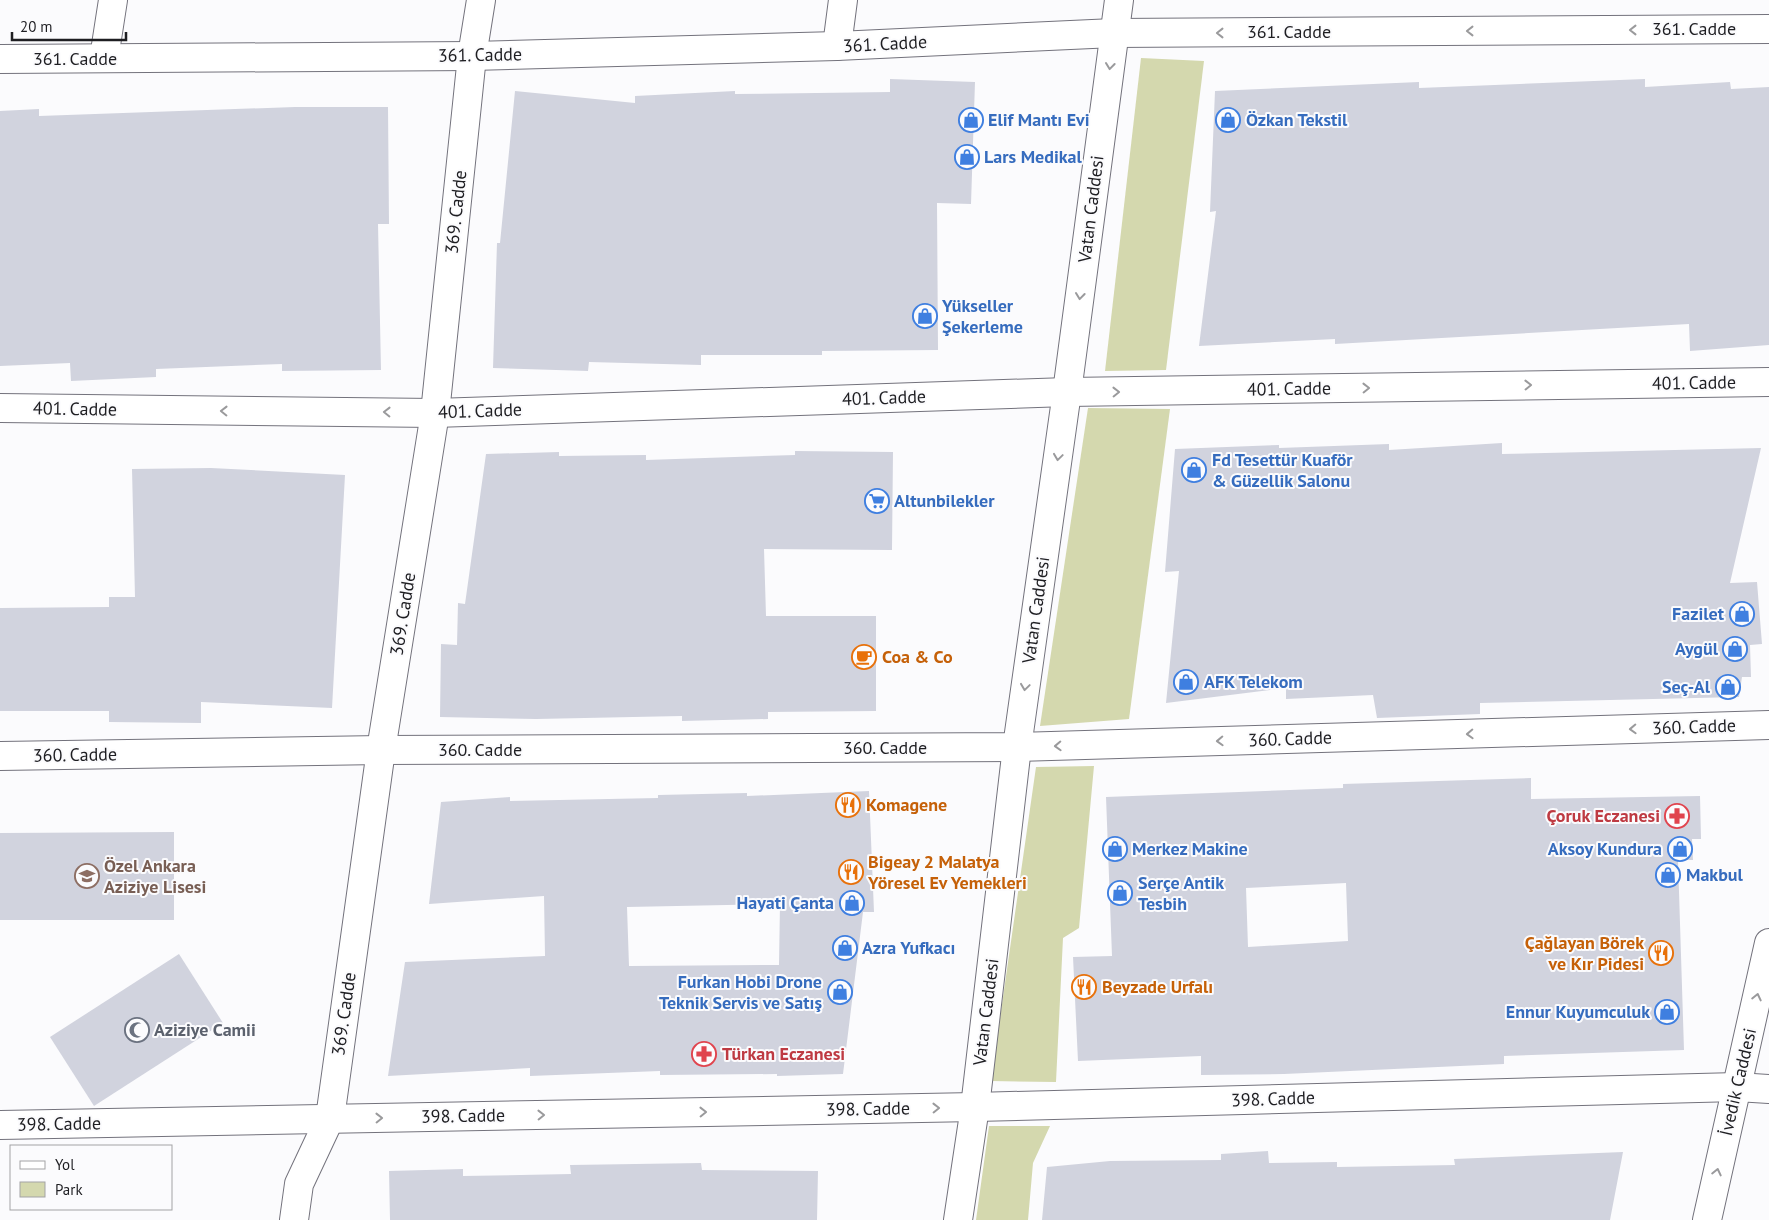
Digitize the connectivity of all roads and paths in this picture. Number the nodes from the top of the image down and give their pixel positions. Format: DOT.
graph roads {
  1 [pos="112,0"];
  2 [pos="482,0"];
  3 [pos="843,0"];
  4 [pos="1119,0"];
  5 [pos="1769,29"];
  6 [pos="1114,33"];
  7 [pos="837,46"];
  8 [pos="472,56"];
  9 [pos="104,58"];
  10 [pos="0,59"];
  11 [pos="1769,382"];
  12 [pos="1067,392"];
  13 [pos="0,408"];
  14 [pos="435,413"];
  15 [pos="1769,725"];
  16 [pos="1017,747"];
  17 [pos="381,750"];
  18 [pos="0,756"];
  19 [pos="1769,943"];
  20 [pos="1737,1087"];
  21 [pos="1769,1089"];
  22 [pos="975,1107"];
  23 [pos="330,1118"];
  24 [pos="0,1125"];
  25 [pos="294,1220"];
  26 [pos="958,1220"];
  27 [pos="1707,1220"];
  1 -- 9 [label="street"];
  2 -- 8 [label="street, 369. Cadde"];
  3 -- 7 [label="street"];
  4 -- 6 [label="street, Vatan Caddesi"];
  5 -- 6 [label="street, 361. Cadde, one-way"];
  6 -- 7 [label="street, 361. Cadde"];
  6 -- 12 [label="street, Vatan Caddesi, one-way"];
  7 -- 8 [label="street, 361. Cadde"];
  8 -- 9 [label="street, 361. Cadde"];
  8 -- 14 [label="street, 369. Cadde"];
  9 -- 10 [label="street, 361. Cadde"];
  12 -- 11 [label="street, 401. Cadde, one-way"];
  12 -- 14 [label="street, 401. Cadde"];
  12 -- 16 [label="street, Vatan Caddesi, one-way"];
  14 -- 13 [label="street, 401. Cadde, one-way"];
  14 -- 17 [label="street, 369. Cadde"];
  15 -- 16 [label="street, 360. Cadde, one-way"];
  16 -- 17 [label="street, 360. Cadde"];
  16 -- 22 [label="street, Vatan Caddesi"];
  17 -- 18 [label="street, 360. Cadde"];
  17 -- 23 [label="street, 369. Cadde"];
  20 -- 19 [label="street, İvedik Caddesi, one-way"];
  20 -- 21 [label="street, 398. Cadde"];
  20 -- 22 [label="street, 398. Cadde"];
  27 -- 20 [label="street, İvedik Caddesi, one-way"];
  23 -- 22 [label="street, 398. Cadde, one-way"];
  22 -- 26 [label="street, Vatan Caddesi"];
  23 -- 24 [label="street, 398. Cadde"];
  23 -- 25 [label="street, 369. Cadde"];
}
